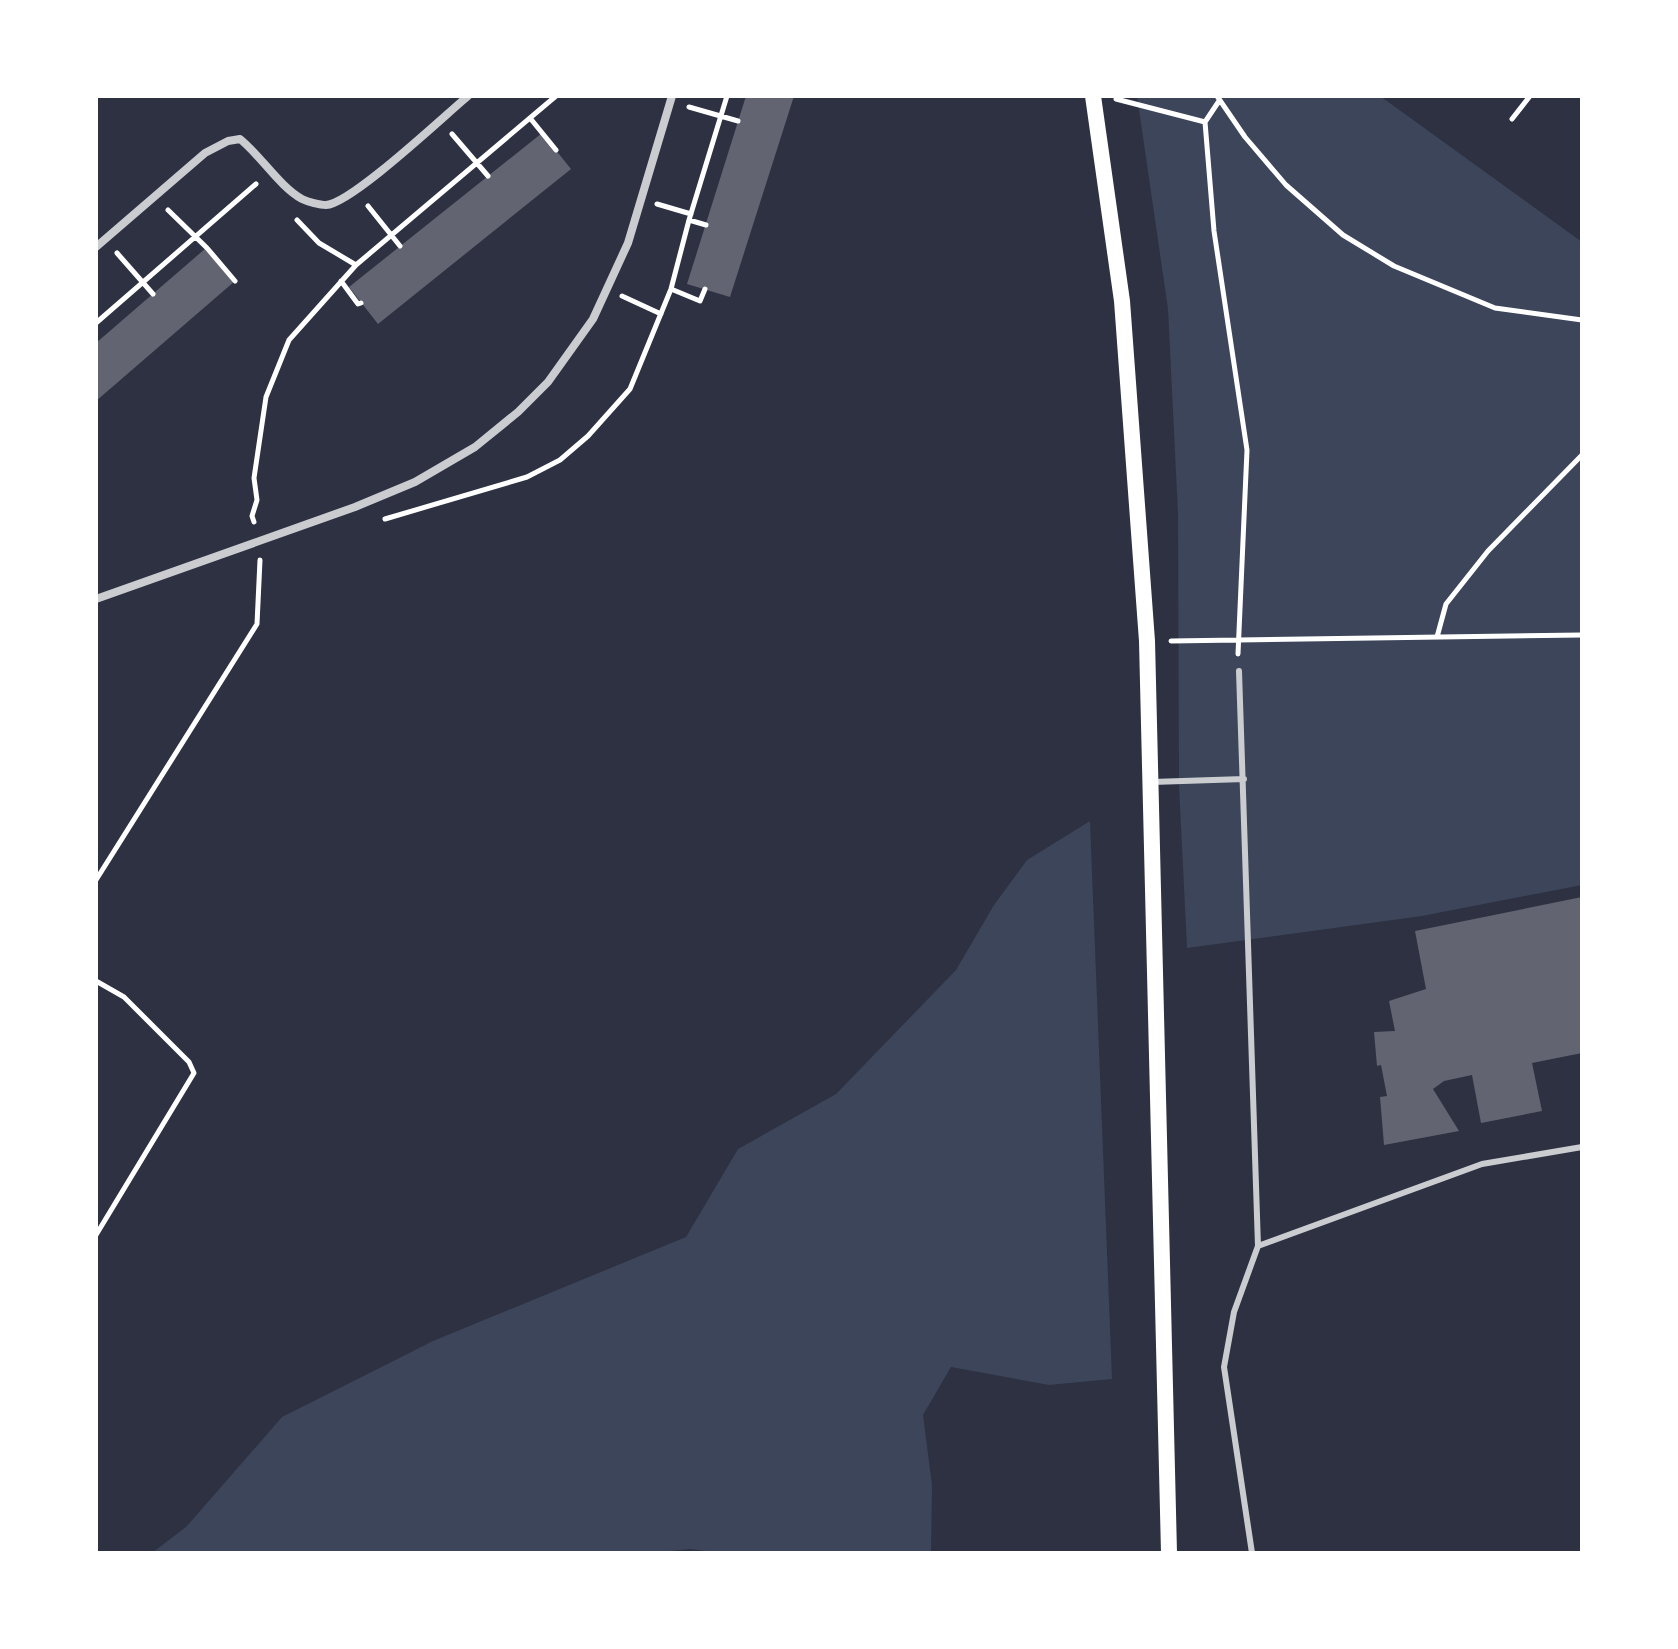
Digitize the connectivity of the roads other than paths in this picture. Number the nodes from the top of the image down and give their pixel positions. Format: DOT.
graph roads {
  1 [pos="468,96"];
  2 [pos="1093,96"];
  3 [pos="671,99"];
  4 [pos="96,247"];
  5 [pos="96,599"];
  6 [pos="1239,671"];
  7 [pos="1244,779"];
  8 [pos="1149,782"];
  9 [pos="1582,1147"];
  10 [pos="1258,1246"];
  11 [pos="1169,1553"];
  12 [pos="1252,1553"];
  1 -- 4 [label="street"];
  2 -- 8 [label="main road"];
  3 -- 5 [label="street"];
  6 -- 7 [label="lane"];
  7 -- 8 [label="lane"];
  7 -- 10 [label="lane"];
  8 -- 11 [label="main road"];
  9 -- 10 [label="lane"];
  10 -- 12 [label="lane"];
}
